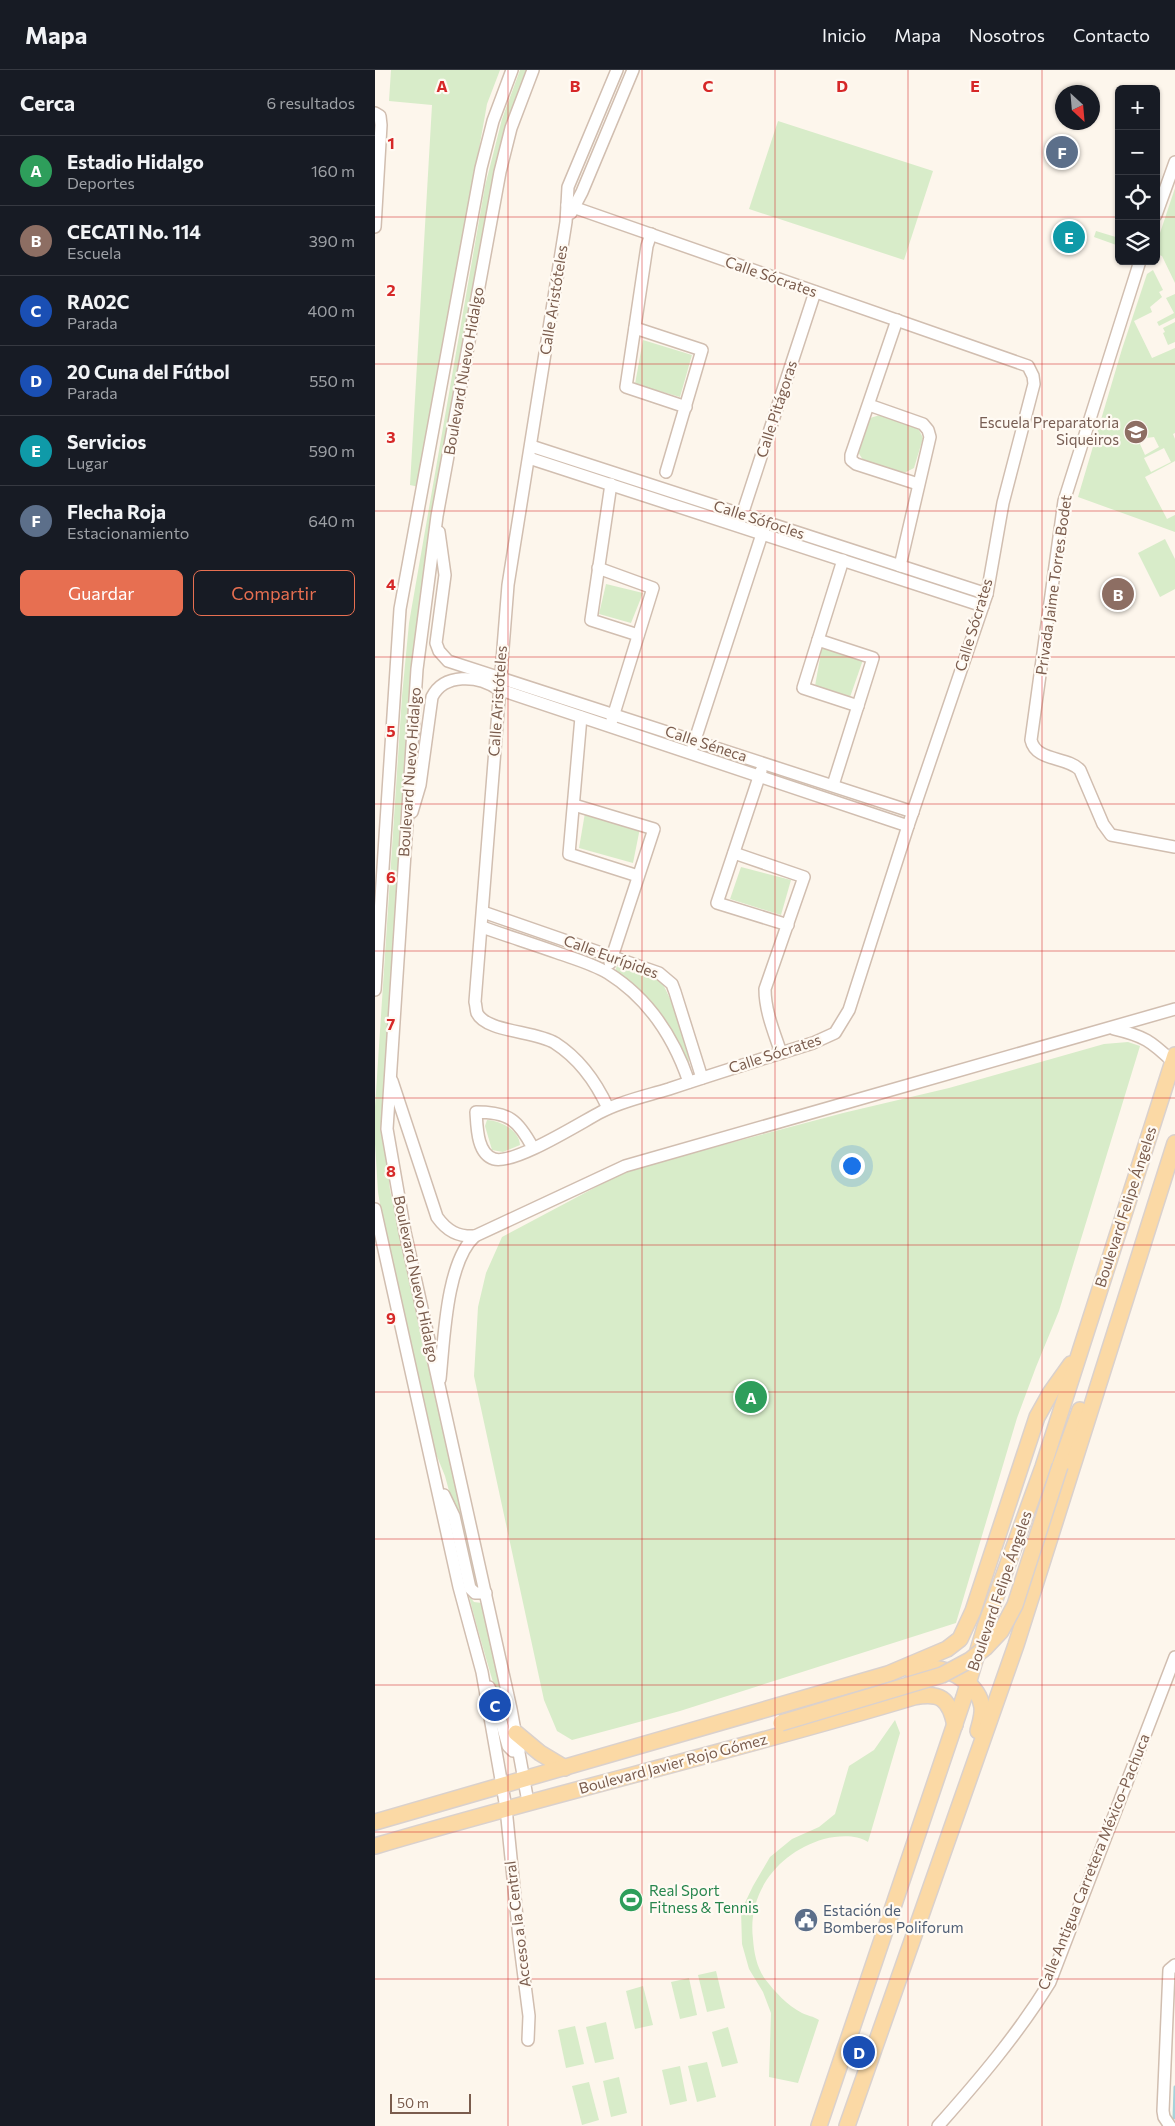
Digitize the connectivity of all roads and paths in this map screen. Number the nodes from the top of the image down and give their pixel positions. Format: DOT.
graph roads {
  1 [pos="512,70"];
  2 [pos="533,70"];
  3 [pos="617,70"];
  4 [pos="633,70"];
  5 [pos="375,113"];
  6 [pos="1175,162"];
  7 [pos="1160,204"];
  8 [pos="570,206"];
  9 [pos="375,227"];
  10 [pos="651,234"];
  11 [pos="1139,265"];
  12 [pos="815,292"];
  13 [pos="897,320"];
  14 [pos="635,328"];
  15 [pos="869,404"];
  16 [pos="686,407"];
  17 [pos="531,446"];
  18 [pos="529,458"];
  19 [pos="666,472"];
  20 [pos="611,484"];
  21 [pos="918,484"];
  22 [pos="743,514"];
  23 [pos="437,516"];
  24 [pos="766,522"];
  25 [pos="739,526"];
  26 [pos="762,534"];
  27 [pos="843,560"];
  28 [pos="900,566"];
  29 [pos="599,568"];
  30 [pos="987,594"];
  31 [pos="983,606"];
  32 [pos="638,635"];
  33 [pos="818,640"];
  34 [pos="471,675"];
  35 [pos="499,676"];
  36 [pos="498,689"];
  37 [pos="858,706"];
  38 [pos="614,713"];
  39 [pos="581,717"];
  40 [pos="610,726"];
  41 [pos="695,740"];
  42 [pos="691,754"];
  43 [pos="763,762"];
  44 [pos="759,776"];
  45 [pos="833,785"];
  46 [pos="574,805"];
  47 [pos="913,812"];
  48 [pos="908,826"];
  49 [pos="405,835"];
  50 [pos="1175,847"];
  51 [pos="734,853"];
  52 [pos="638,876"];
  53 [pos="483,912"];
  54 [pos="788,925"];
  55 [pos="481,927"];
  56 [pos="613,956"];
  57 [pos="606,972"];
  58 [pos="375,990"];
  59 [pos="1175,999"];
  60 [pos="1173,1010"];
  61 [pos="1112,1028"];
  62 [pos="781,1053"];
  63 [pos="1174,1058"];
  64 [pos="390,1072"];
  65 [pos="701,1078"];
  66 [pos="689,1082"];
  67 [pos="608,1108"];
  68 [pos="1175,1143"];
  69 [pos="533,1148"];
  70 [pos="375,1208"];
  71 [pos="475,1236"];
  72 [pos="1080,1351"];
  73 [pos="1103,1371"];
  74 [pos="439,1388"];
  75 [pos="435,1478"];
  76 [pos="486,1593"];
  77 [pos="1175,1657"];
  78 [pos="482,1672"];
  79 [pos="888,1674"];
  80 [pos="968,1684"];
  81 [pos="914,1697"];
  82 [pos="793,1702"];
  83 [pos="955,1725"];
  84 [pos="515,1733"];
  85 [pos="519,1750"];
  86 [pos="978,1756"];
  87 [pos="676,1764"];
  88 [pos="565,1768"];
  89 [pos="524,1780"];
  90 [pos="502,1786"];
  91 [pos="528,1802"];
  92 [pos="506,1808"];
  93 [pos="375,1822"];
  94 [pos="375,1846"];
  95 [pos="1175,1965"];
  96 [pos="527,2040"];
  97 [pos="819,2126"];
  98 [pos="847,2126"];
  99 [pos="938,2126"];
  100 [pos="1170,2126"];
  1 -- 58 [label="street, Boulevard Nuevo Hidalgo"];
  2 -- 23 [label="street, Boulevard Nuevo Hidalgo"];
  3 -- 8 [label="street, Calle Aristóteles"];
  4 -- 8 [label="street, Calle Aristóteles"];
  5 -- 9 [label="street"];
  6 -- 7 [label="street"];
  8 -- 10 [label="street, Calle Sócrates"];
  8 -- 17 [label="street, Calle Aristóteles"];
  10 -- 12 [label="street, Calle Sócrates"];
  10 -- 14 [label="street"];
  11 -- 50 [label="street, Privada Jaime Torres Bodet"];
  12 -- 13 [label="street, Calle Sócrates"];
  12 -- 22 [label="street, Calle Pitágoras"];
  13 -- 15 [label="street"];
  13 -- 30 [label="street, Calle Sócrates"];
  14 -- 16 [label="street"];
  14 -- 16 [label="street"];
  15 -- 21 [label="street"];
  15 -- 21 [label="street"];
  16 -- 19 [label="street"];
  17 -- 18 [label="street, Calle Aristóteles"];
  17 -- 22 [label="street, Calle Sófocles"];
  18 -- 20 [label="street, Calle Sófocles"];
  18 -- 35 [label="street, Calle Aristóteles"];
  20 -- 25 [label="street, Calle Sófocles"];
  20 -- 29 [label="street"];
  21 -- 28 [label="street"];
  22 -- 24 [label="street, Calle Sófocles"];
  22 -- 25 [label="street, Calle Pitágoras"];
  23 -- 34 [label="street"];
  23 -- 49 [label="street, Boulevard Nuevo Hidalgo"];
  24 -- 26 [label="street"];
  24 -- 28 [label="street, Calle Sófocles"];
  25 -- 26 [label="street, Calle Sófocles"];
  26 -- 27 [label="street, Calle Sófocles"];
  26 -- 41 [label="street"];
  27 -- 31 [label="street, Calle Sófocles"];
  27 -- 33 [label="street"];
  28 -- 30 [label="street, Calle Sófocles"];
  29 -- 32 [label="street"];
  29 -- 32 [label="street"];
  30 -- 31 [label="street, Calle Sócrates"];
  31 -- 47 [label="street, Calle Sócrates"];
  32 -- 38 [label="street"];
  33 -- 37 [label="street"];
  33 -- 37 [label="street"];
  34 -- 35 [label="street, Calle Séneca"];
  34 -- 36 [label="street, Calle Séneca"];
  34 -- 49 [label="street"];
  35 -- 36 [label="street, Calle Aristóteles"];
  35 -- 38 [label="street, Calle Séneca"];
  36 -- 39 [label="street, Calle Séneca"];
  36 -- 53 [label="street, Calle Aristóteles"];
  37 -- 45 [label="street"];
  38 -- 40 [label="street"];
  38 -- 41 [label="street, Calle Séneca"];
  39 -- 40 [label="street, Calle Séneca"];
  39 -- 46 [label="street"];
  40 -- 42 [label="street, Calle Séneca"];
  41 -- 42 [label="street"];
  41 -- 43 [label="street, Calle Séneca"];
  42 -- 44 [label="street, Calle Séneca"];
  43 -- 44 [label="street"];
  43 -- 45 [label="street, Calle Séneca"];
  44 -- 48 [label="street, Calle Séneca"];
  44 -- 51 [label="street"];
  45 -- 47 [label="street, Calle Séneca"];
  46 -- 52 [label="street"];
  46 -- 52 [label="street"];
  47 -- 48 [label="street, Calle Sócrates"];
  48 -- 62 [label="street, Calle Sócrates"];
  49 -- 64 [label="street, Boulevard Nuevo Hidalgo"];
  51 -- 54 [label="street"];
  51 -- 54 [label="street"];
  52 -- 56 [label="street"];
  53 -- 55 [label="street, Calle Aristóteles"];
  53 -- 56 [label="street, Calle Eurípides"];
  54 -- 62 [label="street"];
  55 -- 57 [label="street, Calle Eurípides"];
  55 -- 67 [label="street, Calle Aristóteles"];
  56 -- 57 [label="street"];
  56 -- 65 [label="street, Calle Eurípides"];
  57 -- 66 [label="street, Calle Eurípides"];
  59 -- 60 [label="street"];
  60 -- 61 [label="street"];
  61 -- 63 [label="street"];
  61 -- 71 [label="street"];
  62 -- 65 [label="street, Calle Sócrates"];
  63 -- 72 [label="main road, Boulevard Felipe Ángeles"];
  64 -- 71 [label="street"];
  64 -- 74 [label="street, Boulevard Nuevo Hidalgo"];
  65 -- 66 [label="street, Calle Sócrates"];
  66 -- 67 [label="street, Calle Sócrates"];
  67 -- 69 [label="street, Calle Sócrates"];
  68 -- 73 [label="main road, Boulevard Felipe Ángeles"];
  69 -- 69 [label="street, Calle Sócrates"];
  70 -- 75 [label="street, Boulevard Nuevo Hidalgo"];
  71 -- 74 [label="street"];
  72 -- 79 [label="main road"];
  72 -- 80 [label="main road, Boulevard Felipe Ángeles"];
  73 -- 86 [label="main road, Boulevard Felipe Ángeles"];
  73 -- 87 [label="main road, bridge"];
  74 -- 76 [label="street, Boulevard Nuevo Hidalgo"];
  75 -- 76 [label="street"];
  75 -- 78 [label="street, Boulevard Nuevo Hidalgo"];
  76 -- 84 [label="street, Boulevard Nuevo Hidalgo"];
  77 -- 99 [label="street, Calle Antigua Carretera México-Pachuca"];
  78 -- 85 [label="street"];
  78 -- 90 [label="street, Boulevard Nuevo Hidalgo"];
  79 -- 80 [label="main road"];
  79 -- 82 [label="main road, Boulevard Javier Rojo Gómez"];
  80 -- 83 [label="main road, Boulevard Felipe Ángeles"];
  80 -- 86 [label="main road"];
  81 -- 82 [label="main road"];
  81 -- 83 [label="main road, Boulevard Javier Rojo Gómez"];
  81 -- 87 [label="main road, Boulevard Javier Rojo Gómez"];
  82 -- 88 [label="main road, Boulevard Javier Rojo Gómez"];
  83 -- 97 [label="main road, Boulevard Felipe Ángeles"];
  84 -- 85 [label="street, Boulevard Nuevo Hidalgo"];
  84 -- 88 [label="main road"];
  85 -- 89 [label="street, Boulevard Nuevo Hidalgo"];
  86 -- 98 [label="main road, Boulevard Felipe Ángeles"];
  87 -- 91 [label="main road, Boulevard Javier Rojo Gómez"];
  88 -- 89 [label="main road, Boulevard Javier Rojo Gómez"];
  89 -- 90 [label="main road, Boulevard Javier Rojo Gómez"];
  89 -- 91 [label="street, Boulevard Nuevo Hidalgo"];
  90 -- 92 [label="street, Boulevard Nuevo Hidalgo"];
  90 -- 93 [label="main road, Boulevard Javier Rojo Gómez"];
  91 -- 92 [label="main road, Boulevard Javier Rojo Gómez"];
  92 -- 94 [label="main road, Boulevard Javier Rojo Gómez"];
  92 -- 96 [label="street, Acceso a la Central"];
  95 -- 100 [label="street"];
}
